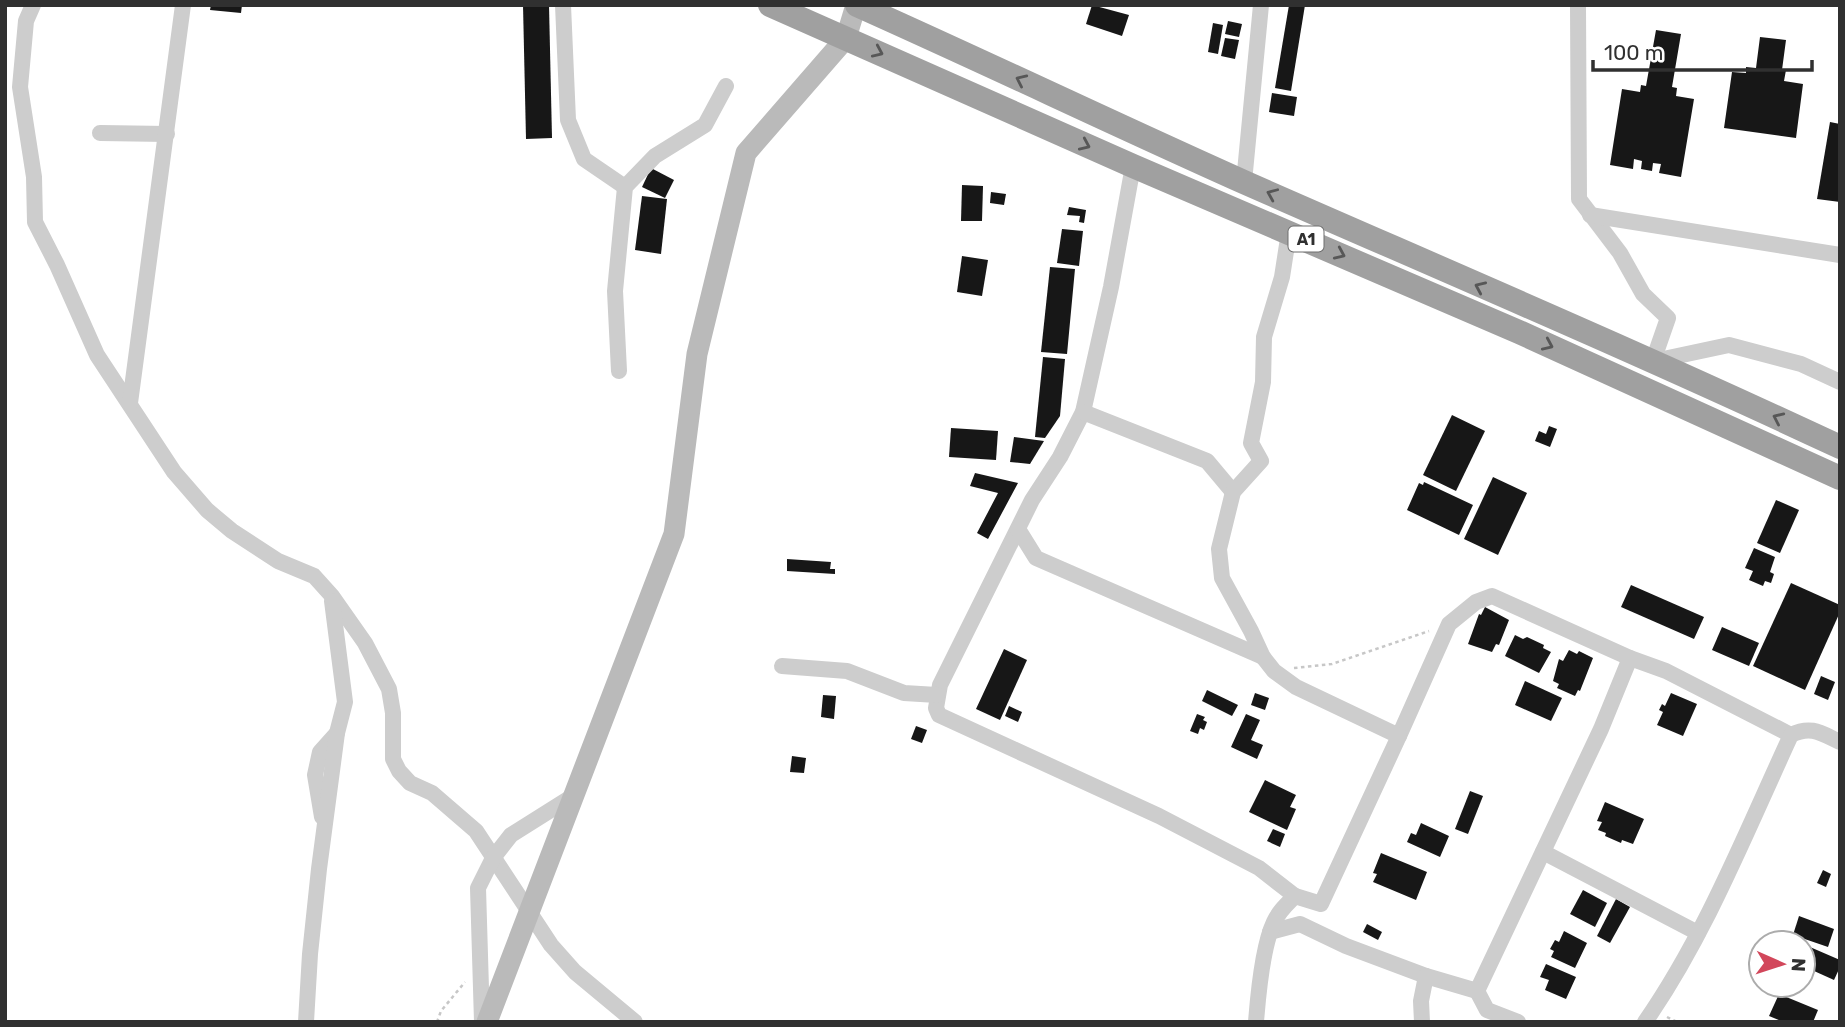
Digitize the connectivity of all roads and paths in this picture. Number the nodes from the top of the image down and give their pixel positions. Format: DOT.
graph roads {
  1 [pos="33,5"];
  2 [pos="183,5"];
  3 [pos="562,5"];
  4 [pos="770,5"];
  5 [pos="856,5"];
  6 [pos="1261,5"];
  7 [pos="1578,5"];
  8 [pos="846,38"];
  9 [pos="726,86"];
  10 [pos="100,133"];
  11 [pos="167,134"];
  12 [pos="1133,166"];
  13 [pos="1244,182"];
  14 [pos="625,187"];
  15 [pos="1590,215"];
  16 [pos="1289,232"];
  17 [pos="1840,255"];
  18 [pos="1653,361"];
  19 [pos="619,371"];
  20 [pos="1840,382"];
  21 [pos="130,403"];
  22 [pos="1083,412"];
  23 [pos="1840,447"];
  24 [pos="1840,478"];
  25 [pos="1233,492"];
  26 [pos="1018,529"];
  27 [pos="332,596"];
  28 [pos="1449,624"];
  29 [pos="1263,657"];
  30 [pos="1630,658"];
  31 [pos="782,666"];
  32 [pos="1274,671"];
  33 [pos="937,695"];
  34 [pos="1791,735"];
  35 [pos="1399,736"];
  36 [pos="1840,742"];
  37 [pos="573,796"];
  38 [pos="1543,852"];
  39 [pos="493,858"];
  40 [pos="1295,896"];
  41 [pos="529,911"];
  42 [pos="1270,932"];
  43 [pos="1698,933"];
  44 [pos="481,964"];
  45 [pos="1426,976"];
  46 [pos="1476,991"];
  47 [pos="306,1022"];
  48 [pos="437,1022"];
  49 [pos="485,1022"];
  50 [pos="635,1022"];
  51 [pos="1256,1022"];
  52 [pos="1422,1022"];
  53 [pos="1518,1022"];
  54 [pos="1645,1022"];
  1 -- 21 [label="street"];
  2 -- 11 [label="street"];
  3 -- 14 [label="street"];
  4 -- 8 [label="highway, A1"];
  5 -- 8 [label="main road"];
  13 -- 5 [label="highway, A1, one-way"];
  6 -- 13 [label="street"];
  7 -- 15 [label="street"];
  8 -- 12 [label="highway, A1, one-way"];
  8 -- 37 [label="main road"];
  9 -- 14 [label="street"];
  10 -- 11 [label="street"];
  11 -- 21 [label="street"];
  12 -- 16 [label="highway, A1"];
  12 -- 22 [label="street"];
  18 -- 13 [label="highway, A1, one-way"];
  14 -- 19 [label="street"];
  15 -- 17 [label="street"];
  15 -- 18 [label="street"];
  16 -- 24 [label="highway, A1, one-way"];
  16 -- 25 [label="street"];
  18 -- 20 [label="street"];
  23 -- 18 [label="highway, A1, one-way"];
  21 -- 27 [label="street"];
  22 -- 25 [label="street"];
  22 -- 26 [label="street"];
  25 -- 29 [label="street"];
  26 -- 29 [label="street"];
  26 -- 33 [label="street"];
  27 -- 39 [label="street"];
  27 -- 47 [label="street"];
  28 -- 30 [label="street"];
  28 -- 32 [label="path"];
  28 -- 35 [label="street"];
  29 -- 32 [label="street"];
  30 -- 34 [label="street"];
  30 -- 38 [label="street"];
  31 -- 33 [label="street"];
  32 -- 35 [label="street"];
  33 -- 40 [label="street"];
  34 -- 36 [label="street"];
  34 -- 43 [label="street"];
  35 -- 40 [label="street"];
  37 -- 39 [label="street"];
  37 -- 41 [label="main road"];
  38 -- 43 [label="street"];
  38 -- 46 [label="street"];
  39 -- 41 [label="street"];
  39 -- 44 [label="street"];
  40 -- 42 [label="street"];
  41 -- 49 [label="main road"];
  41 -- 50 [label="street"];
  42 -- 45 [label="street"];
  42 -- 51 [label="street"];
  43 -- 54 [label="street"];
  44 -- 48 [label="path"];
  44 -- 49 [label="street"];
  45 -- 46 [label="street"];
  45 -- 52 [label="street"];
  46 -- 53 [label="street"];
}
